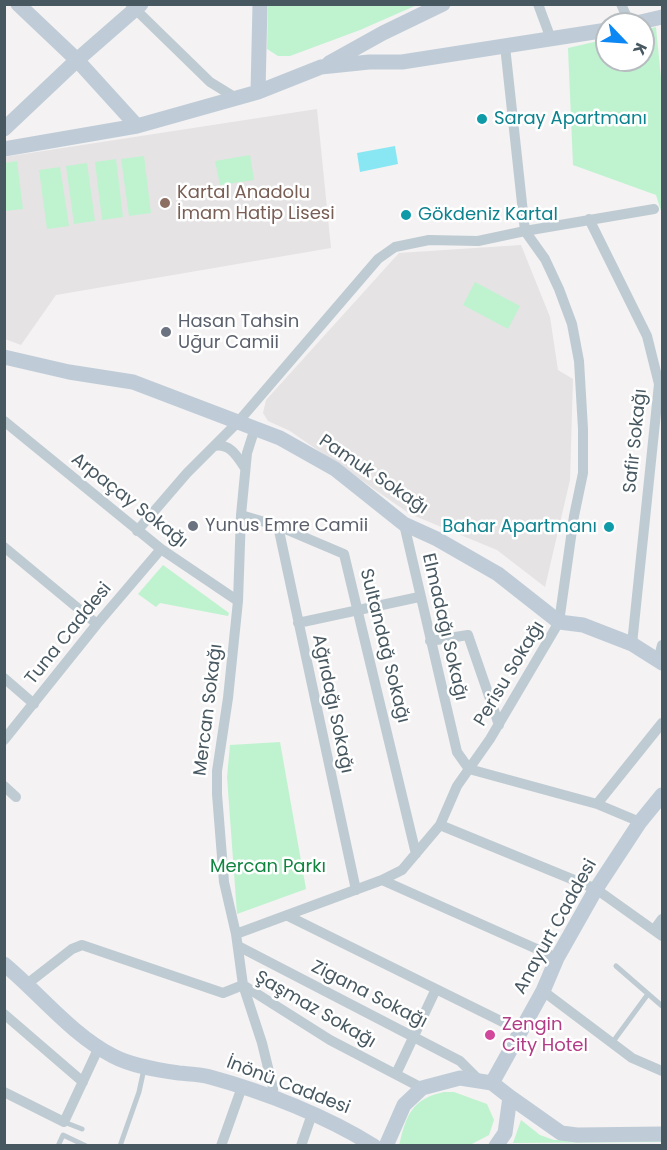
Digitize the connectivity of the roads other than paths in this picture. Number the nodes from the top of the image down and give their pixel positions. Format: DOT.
graph roads {
  1 [pos="18,4"];
  2 [pos="260,4"];
  3 [pos="443,4"];
  4 [pos="538,4"];
  5 [pos="135,6"];
  6 [pos="595,32"];
  7 [pos="383,33"];
  8 [pos="551,39"];
  9 [pos="506,46"];
  10 [pos="77,60"];
  11 [pos="369,62"];
  12 [pos="321,67"];
  13 [pos="258,92"];
  14 [pos="236,98"];
  15 [pos="136,126"];
  16 [pos="4,129"];
  17 [pos="4,149"];
  18 [pos="654,210"];
  19 [pos="589,219"];
  20 [pos="525,231"];
  21 [pos="4,357"];
  22 [pos="659,366"];
  23 [pos="661,385"];
  24 [pos="4,422"];
  25 [pos="238,422"];
  26 [pos="255,428"];
  27 [pos="214,446"];
  28 [pos="245,468"];
  29 [pos="241,515"];
  30 [pos="404,524"];
  31 [pos="278,526"];
  32 [pos="137,531"];
  33 [pos="4,547"];
  34 [pos="161,549"];
  35 [pos="419,597"];
  36 [pos="238,601"];
  37 [pos="359,611"];
  38 [pos="559,622"];
  39 [pos="298,623"];
  40 [pos="97,624"];
  41 [pos="430,641"];
  42 [pos="632,644"];
  43 [pos="661,656"];
  44 [pos="4,678"];
  45 [pos="34,704"];
  46 [pos="663,723"];
  47 [pos="499,725"];
  48 [pos="4,740"];
  49 [pos="469,769"];
  50 [pos="4,786"];
  51 [pos="663,795"];
  52 [pos="16,797"];
  53 [pos="597,804"];
  54 [pos="640,822"];
  55 [pos="440,825"];
  56 [pos="416,854"];
  57 [pos="382,880"];
  58 [pos="596,889"];
  59 [pos="356,890"];
  60 [pos="288,916"];
  61 [pos="663,919"];
  62 [pos="658,933"];
  63 [pos="236,934"];
  64 [pos="238,945"];
  65 [pos="557,958"];
  66 [pos="4,964"];
  67 [pos="616,966"];
  68 [pos="27,984"];
  69 [pos="243,985"];
  70 [pos="436,990"];
  71 [pos="543,992"];
  72 [pos="648,994"];
  73 [pos="663,1006"];
  74 [pos="4,1014"];
  75 [pos="521,1031"];
  76 [pos="414,1037"];
  77 [pos="612,1043"];
  78 [pos="99,1047"];
  79 [pos="144,1067"];
  80 [pos="663,1071"];
  81 [pos="396,1074"];
  82 [pos="83,1082"];
  83 [pos="486,1082"];
  84 [pos="242,1087"];
  85 [pos="422,1088"];
  86 [pos="4,1092"];
  87 [pos="510,1097"];
  88 [pos="273,1098"];
  89 [pos="312,1114"];
  90 [pos="64,1122"];
  91 [pos="82,1129"];
  92 [pos="663,1134"];
  93 [pos="58,1146"];
  94 [pos="86,1146"];
  95 [pos="120,1146"];
  96 [pos="221,1146"];
  97 [pos="301,1146"];
  98 [pos="374,1146"];
  99 [pos="386,1146"];
  100 [pos="496,1146"];
  1 -- 10 [label="street"];
  2 -- 13 [label="street"];
  3 -- 7 [label="street"];
  4 -- 8 [label="street"];
  5 -- 10 [label="street"];
  5 -- 14 [label="street"];
  6 -- 8 [label="street"];
  7 -- 11 [label="street"];
  7 -- 12 [label="street"];
  8 -- 9 [label="street"];
  9 -- 11 [label="street"];
  9 -- 20 [label="street"];
  10 -- 15 [label="street"];
  10 -- 16 [label="street"];
  11 -- 12 [label="street"];
  12 -- 13 [label="street"];
  13 -- 14 [label="street"];
  14 -- 15 [label="street"];
  15 -- 17 [label="street"];
  18 -- 19 [label="street"];
  19 -- 20 [label="street"];
  19 -- 22 [label="street, Safir Sokağı"];
  20 -- 25 [label="street"];
  20 -- 38 [label="street, Perisu Sokağı"];
  21 -- 25 [label="street, Pamuk Sokağı"];
  22 -- 23 [label="street, Safir Sokağı"];
  23 -- 42 [label="street, Safir Sokağı"];
  24 -- 32 [label="street, Arpaçay Sokağı"];
  25 -- 26 [label="street, Pamuk Sokağı"];
  25 -- 27 [label="street"];
  26 -- 28 [label="street, Mercan Sokağı"];
  26 -- 30 [label="street, Pamuk Sokağı"];
  27 -- 28 [label="street"];
  27 -- 32 [label="street"];
  28 -- 29 [label="street, Mercan Sokağı"];
  29 -- 31 [label="street, Sultandağ Sokağı"];
  29 -- 36 [label="street, Mercan Sokağı"];
  30 -- 35 [label="street, Elmadağı Sokağı"];
  30 -- 38 [label="street, Pamuk Sokağı"];
  31 -- 37 [label="street, Sultandağ Sokağı"];
  31 -- 39 [label="street, Ağrıdağı Sokağı"];
  32 -- 34 [label="street, Arpaçay Sokağı"];
  33 -- 40 [label="street"];
  34 -- 36 [label="street, Arpaçay Sokağı"];
  34 -- 40 [label="street, Tuna Caddesi"];
  35 -- 37 [label="street"];
  35 -- 41 [label="street, Elmadağı Sokağı"];
  36 -- 63 [label="street, Mercan Sokağı"];
  37 -- 39 [label="street"];
  37 -- 56 [label="street, Sultandağ Sokağı"];
  38 -- 42 [label="street, Pamuk Sokağı"];
  38 -- 47 [label="street, Perisu Sokağı"];
  39 -- 59 [label="street, Ağrıdağı Sokağı"];
  40 -- 45 [label="street, Tuna Caddesi"];
  41 -- 47 [label="street"];
  41 -- 49 [label="street, Elmadağı Sokağı"];
  42 -- 43 [label="street, Pamuk Sokağı"];
  44 -- 45 [label="street"];
  45 -- 48 [label="street, Tuna Caddesi"];
  46 -- 53 [label="street"];
  47 -- 49 [label="street, Perisu Sokağı"];
  49 -- 53 [label="street"];
  49 -- 55 [label="street, Perisu Sokağı"];
  50 -- 52 [label="street"];
  51 -- 54 [label="street, Anayurt Caddesi"];
  53 -- 54 [label="street"];
  54 -- 58 [label="street, Anayurt Caddesi"];
  55 -- 56 [label="street, Perisu Sokağı"];
  55 -- 58 [label="street"];
  56 -- 57 [label="street, Perisu Sokağı"];
  57 -- 59 [label="street, Perisu Sokağı"];
  57 -- 65 [label="street"];
  58 -- 62 [label="street"];
  58 -- 65 [label="street, Anayurt Caddesi"];
  59 -- 60 [label="street, Perisu Sokağı"];
  60 -- 63 [label="street, Perisu Sokağı"];
  60 -- 70 [label="street"];
  61 -- 62 [label="street"];
  63 -- 64 [label="street, Mercan Sokağı"];
  64 -- 69 [label="street, Mercan Sokağı"];
  64 -- 76 [label="street, Zigana Sokağı"];
  65 -- 71 [label="street, Anayurt Caddesi"];
  66 -- 68 [label="street, İnönü Caddesi"];
  67 -- 72 [label="lane"];
  68 -- 69 [label="street, Şaşmaz Sokağı"];
  68 -- 78 [label="street, İnönü Caddesi"];
  69 -- 81 [label="street, Şaşmaz Sokağı"];
  69 -- 88 [label="street, Mercan Sokağı"];
  70 -- 75 [label="street"];
  70 -- 76 [label="street"];
  71 -- 75 [label="street, Anayurt Caddesi"];
  71 -- 77 [label="street"];
  72 -- 73 [label="lane"];
  72 -- 77 [label="lane"];
  74 -- 82 [label="street"];
  75 -- 83 [label="street, Anayurt Caddesi"];
  76 -- 81 [label="street"];
  76 -- 83 [label="street, Zigana Sokağı"];
  77 -- 80 [label="street"];
  78 -- 79 [label="street, İnönü Caddesi"];
  78 -- 82 [label="street"];
  79 -- 84 [label="street, İnönü Caddesi"];
  79 -- 95 [label="lane"];
  81 -- 85 [label="street, Şaşmaz Sokağı"];
  82 -- 90 [label="street"];
  83 -- 85 [label="street"];
  83 -- 87 [label="street"];
  84 -- 88 [label="street, İnönü Caddesi"];
  84 -- 96 [label="street"];
  85 -- 99 [label="street"];
  86 -- 90 [label="street"];
  87 -- 92 [label="street"];
  87 -- 100 [label="street"];
  88 -- 89 [label="street, İnönü Caddesi"];
  89 -- 97 [label="street"];
  89 -- 98 [label="street, İnönü Caddesi"];
  90 -- 91 [label="lane"];
  93 -- 94 [label="lane"];
}
